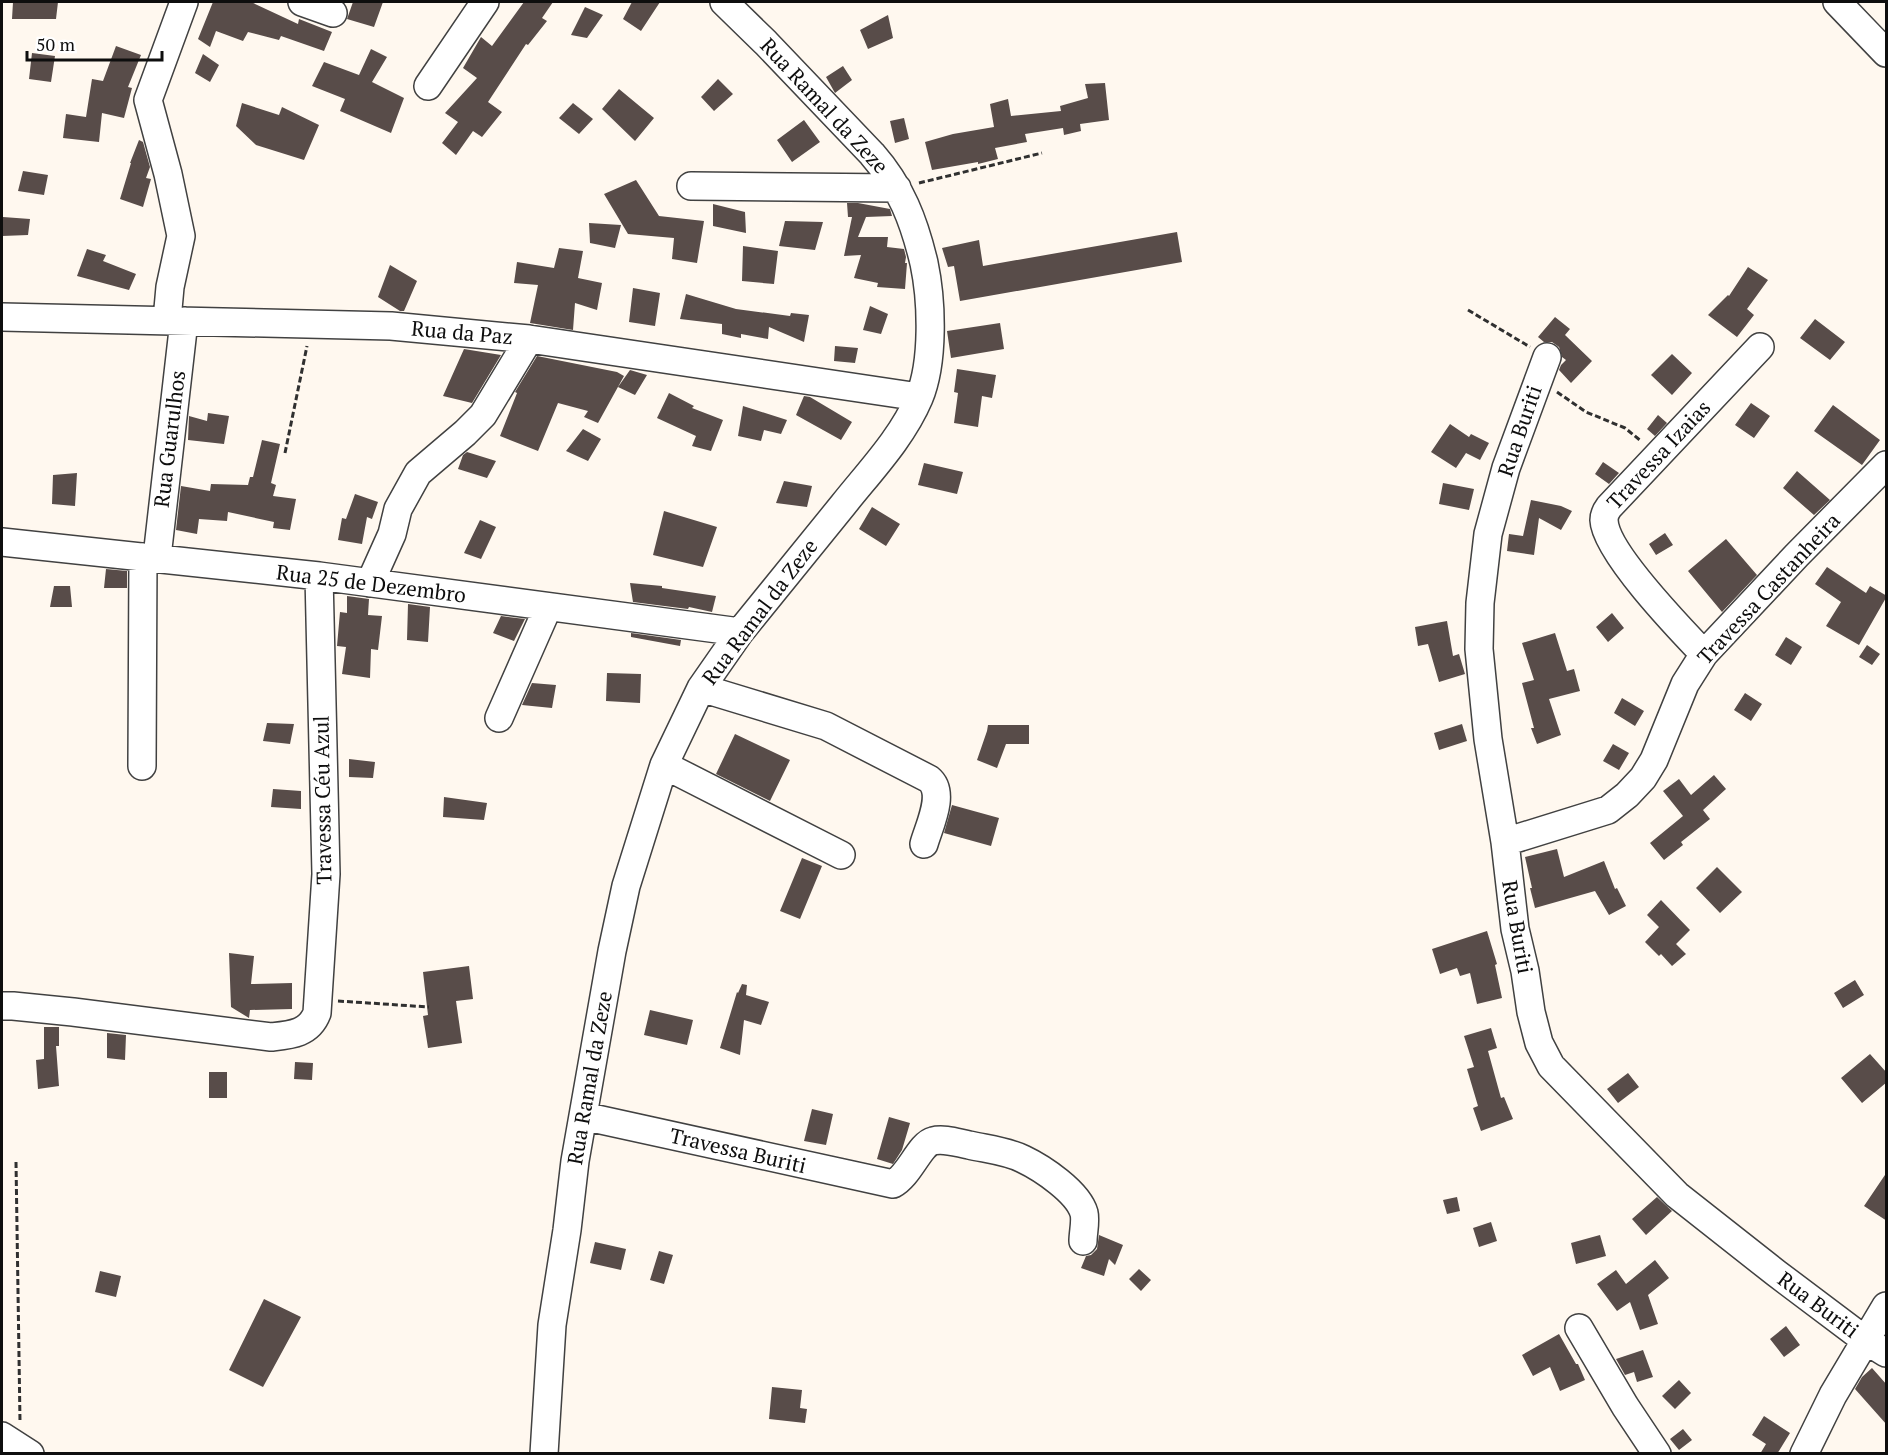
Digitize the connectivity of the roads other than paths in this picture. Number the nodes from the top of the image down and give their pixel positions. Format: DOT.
graph roads {
  1 [pos="184,2"];
  2 [pos="302,2"];
  3 [pos="486,2"];
  4 [pos="724,2"];
  5 [pos="1837,2"];
  6 [pos="333,13"];
  7 [pos="1887,53"];
  8 [pos="428,86"];
  9 [pos="691,186"];
  10 [pos="897,188"];
  11 [pos="2,317"];
  12 [pos="175,321"];
  13 [pos="529,339"];
  14 [pos="1760,347"];
  15 [pos="1543,366"];
  16 [pos="919,397"];
  17 [pos="1887,465"];
  18 [pos="2,542"];
  19 [pos="150,557"];
  20 [pos="319,576"];
  21 [pos="370,583"];
  22 [pos="548,607"];
  23 [pos="740,632"];
  24 [pos="1704,654"];
  25 [pos="701,688"];
  26 [pos="499,718"];
  27 [pos="664,765"];
  28 [pos="142,766"];
  29 [pos="1505,842"];
  30 [pos="924,844"];
  31 [pos="841,855"];
  32 [pos="2,1006"];
  33 [pos="583,1116"];
  34 [pos="1083,1241"];
  35 [pos="1887,1306"];
  36 [pos="1579,1328"];
  37 [pos="1876,1347"];
  38 [pos="544,1454"];
  39 [pos="1657,1454"];
  40 [pos="1804,1454"];
  1 -- 12 [label="street, Rua Guarulhos"];
  2 -- 6 [label="street"];
  3 -- 8 [label="street"];
  4 -- 10 [label="street, Rua Ramal da Zeze"];
  5 -- 7 [label="street"];
  9 -- 10 [label="street"];
  10 -- 16 [label="street, Rua Ramal da Zeze"];
  11 -- 12 [label="street, Rua da Paz"];
  12 -- 13 [label="street, Rua da Paz"];
  12 -- 19 [label="street, Rua Guarulhos"];
  13 -- 16 [label="street, Rua da Paz"];
  13 -- 21 [label="street"];
  14 -- 24 [label="street, Travessa Izaias"];
  15 -- 29 [label="street, Rua Buriti"];
  16 -- 23 [label="street, Rua Ramal da Zeze"];
  17 -- 24 [label="street, Travessa Castanheira"];
  18 -- 19 [label="street, Rua 25 de Dezembro"];
  19 -- 20 [label="street, Rua 25 de Dezembro"];
  19 -- 28 [label="street, Rua Guarulhos"];
  20 -- 21 [label="street, Rua 25 de Dezembro"];
  20 -- 32 [label="street, Travessa Céu Azul"];
  21 -- 22 [label="street, Rua 25 de Dezembro"];
  22 -- 23 [label="street, Rua 25 de Dezembro"];
  22 -- 26 [label="street"];
  23 -- 25 [label="street, Rua Ramal da Zeze"];
  24 -- 29 [label="street, Travessa Castanheira"];
  25 -- 27 [label="street, Rua Ramal da Zeze"];
  25 -- 30 [label="street"];
  27 -- 31 [label="street"];
  27 -- 33 [label="street, Rua Ramal da Zeze"];
  29 -- 37 [label="street, Rua Buriti"];
  33 -- 34 [label="street, Travessa Buriti"];
  33 -- 38 [label="street, Rua Ramal da Zeze"];
  35 -- 37 [label="street"];
  36 -- 39 [label="street"];
  37 -- 40 [label="street"];
}
